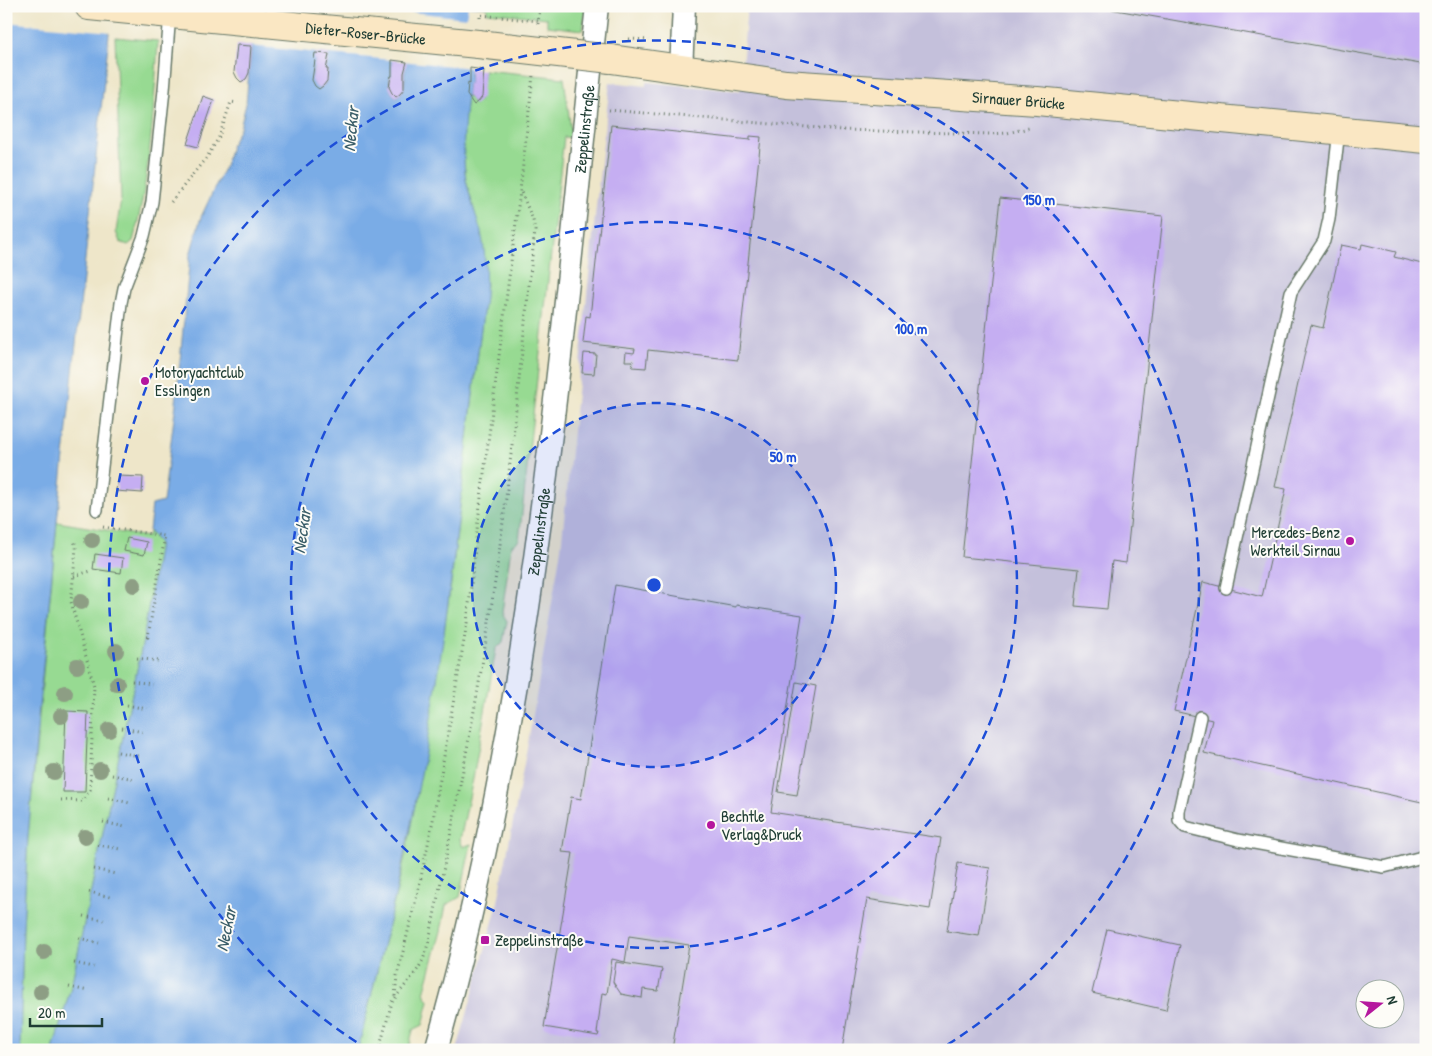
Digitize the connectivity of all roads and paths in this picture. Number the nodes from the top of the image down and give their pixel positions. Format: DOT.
graph roads {
  1 [pos="89,6"];
  2 [pos="540,6"];
  3 [pos="598,6"];
  4 [pos="684,6"];
  5 [pos="170,20"];
  6 [pos="538,21"];
  7 [pos="479,23"];
  8 [pos="538,29"];
  9 [pos="611,59"];
  10 [pos="681,70"];
  11 [pos="533,73"];
  12 [pos="238,103"];
  13 [pos="586,108"];
  14 [pos="1032,128"];
  15 [pos="1339,130"];
  16 [pos="1426,140"];
  17 [pos="520,191"];
  18 [pos="146,228"];
  19 [pos="97,510"];
  20 [pos="122,530"];
  21 [pos="74,539"];
  22 [pos="91,571"];
  23 [pos="74,576"];
  24 [pos="1226,588"];
  25 [pos="144,636"];
  26 [pos="137,658"];
  27 [pos="158,661"];
  28 [pos="132,681"];
  29 [pos="152,684"];
  30 [pos="127,705"];
  31 [pos="147,709"];
  32 [pos="1200,717"];
  33 [pos="122,728"];
  34 [pos="144,732"];
  35 [pos="118,752"];
  36 [pos="140,756"];
  37 [pos="112,775"];
  38 [pos="135,779"];
  39 [pos="108,798"];
  40 [pos="61,800"];
  41 [pos="130,803"];
  42 [pos="103,822"];
  43 [pos="125,827"];
  44 [pos="98,845"];
  45 [pos="120,850"];
  46 [pos="1426,854"];
  47 [pos="93,869"];
  48 [pos="116,874"];
  49 [pos="89,892"];
  50 [pos="110,896"];
  51 [pos="84,916"];
  52 [pos="104,920"];
  53 [pos="79,938"];
  54 [pos="99,943"];
  55 [pos="74,963"];
  56 [pos="94,967"];
  57 [pos="69,987"];
  58 [pos="88,991"];
  59 [pos="395,996"];
  60 [pos="378,1050"];
  61 [pos="436,1050"];
  1 -- 5 [label="main road, Dieter-Roser-Brücke"];
  2 -- 6 [label="path"];
  3 -- 13 [label="street, Zeppelinstraße"];
  4 -- 10 [label="street"];
  5 -- 9 [label="main road, Dieter-Roser-Brücke, bridge"];
  5 -- 18 [label="lane"];
  6 -- 7 [label="path"];
  6 -- 8 [label="path"];
  9 -- 10 [label="main road, Sirnauer Brücke"];
  10 -- 15 [label="main road, Sirnauer Brücke"];
  11 -- 17 [label="path"];
  12 -- 18 [label="path"];
  13 -- 14 [label="path"];
  13 -- 61 [label="street, Zeppelinstraße"];
  15 -- 16 [label="main road, Sirnauer Brücke"];
  15 -- 24 [label="lane"];
  17 -- 59 [label="path"];
  17 -- 59 [label="path"];
  18 -- 19 [label="lane"];
  20 -- 25 [label="path"];
  21 -- 23 [label="path"];
  22 -- 23 [label="path"];
  23 -- 40 [label="path"];
  26 -- 27 [label="path"];
  28 -- 29 [label="path"];
  30 -- 31 [label="path"];
  32 -- 46 [label="lane"];
  33 -- 34 [label="path"];
  35 -- 36 [label="path"];
  37 -- 38 [label="path"];
  39 -- 41 [label="path"];
  42 -- 43 [label="path"];
  44 -- 45 [label="path"];
  47 -- 48 [label="path"];
  49 -- 50 [label="path"];
  51 -- 52 [label="path"];
  53 -- 54 [label="path"];
  55 -- 56 [label="path"];
  57 -- 58 [label="path"];
  59 -- 60 [label="path"];
}
